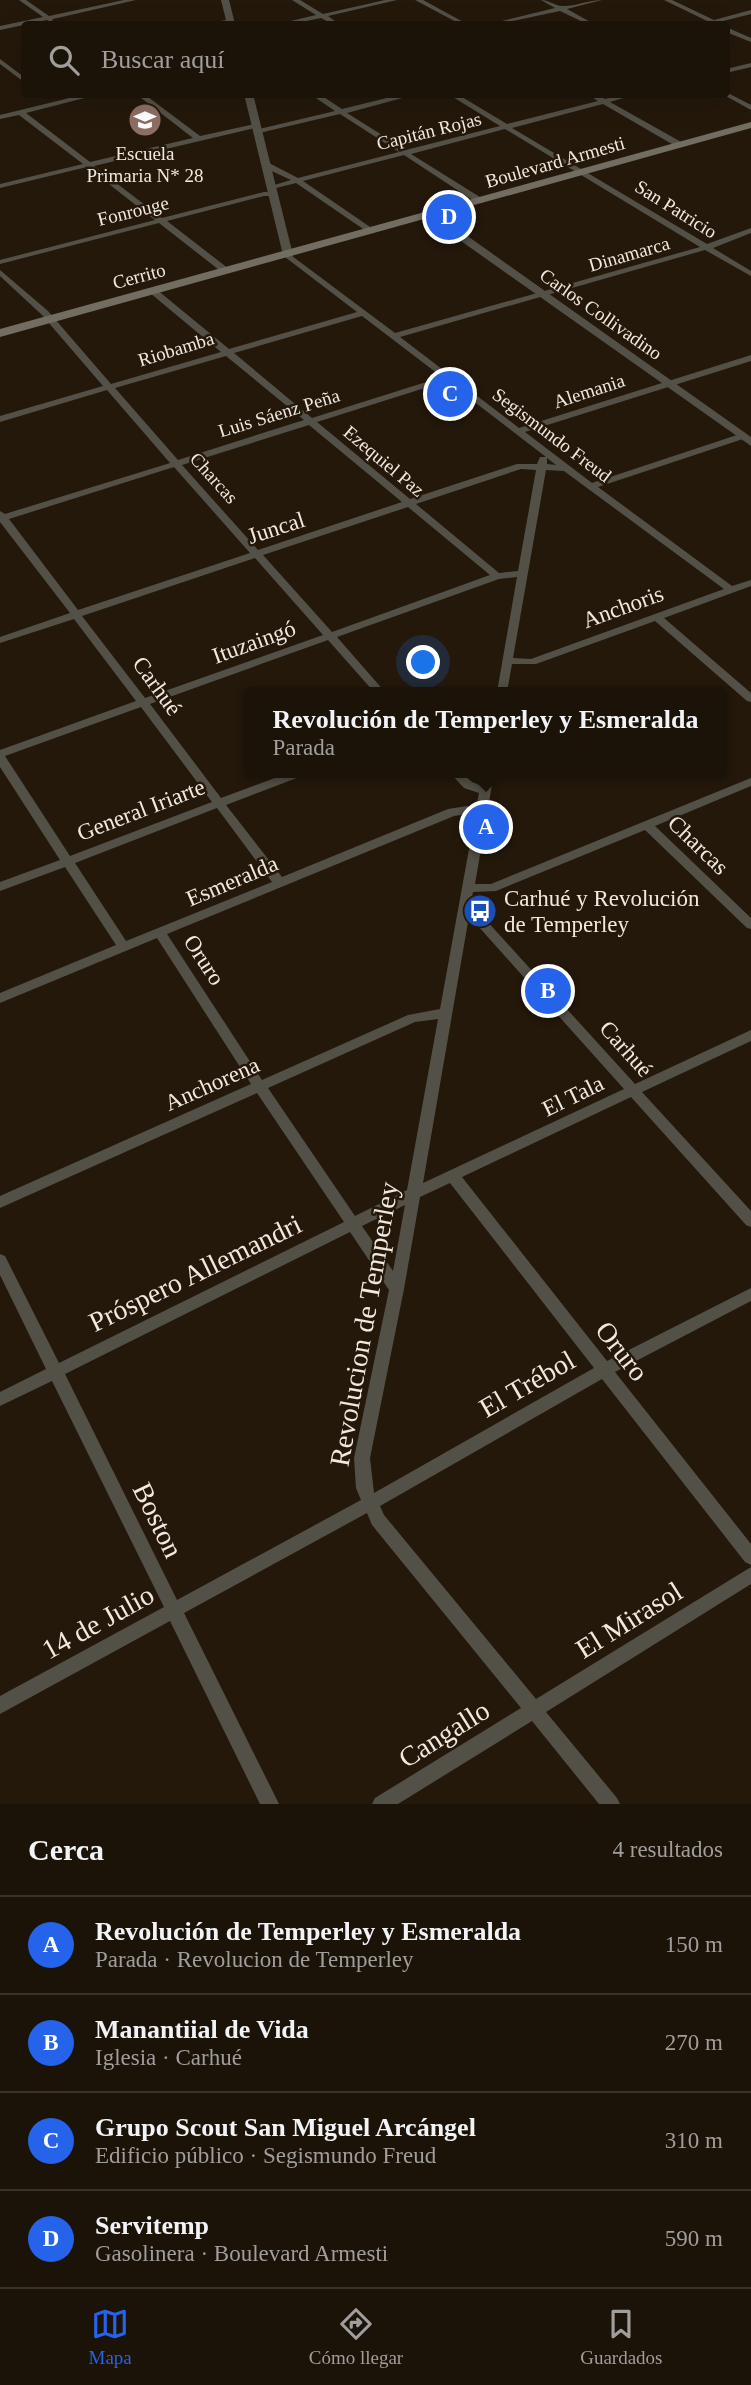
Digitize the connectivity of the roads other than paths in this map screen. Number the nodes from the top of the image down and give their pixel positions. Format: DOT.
graph roads {
  1 [pos="22,0"];
  2 [pos="133,0"];
  3 [pos="225,0"];
  4 [pos="295,0"];
  5 [pos="394,0"];
  6 [pos="418,0"];
  7 [pos="544,0"];
  8 [pos="599,0"];
  9 [pos="667,0"];
  10 [pos="561,9"];
  11 [pos="751,12"];
  12 [pos="321,16"];
  13 [pos="48,18"];
  14 [pos="34,21"];
  15 [pos="52,21"];
  16 [pos="230,21"];
  17 [pos="298,21"];
  18 [pos="330,21"];
  19 [pos="458,21"];
  20 [pos="507,21"];
  21 [pos="585,21"];
  22 [pos="711,21"];
  23 [pos="722,21"];
  24 [pos="21,24"];
  25 [pos="0,28"];
  26 [pos="730,31"];
  27 [pos="751,40"];
  28 [pos="0,61"];
  29 [pos="751,65"];
  30 [pos="21,67"];
  31 [pos="10,69"];
  32 [pos="730,70"];
  33 [pos="0,71"];
  34 [pos="21,78"];
  35 [pos="730,96"];
  36 [pos="48,98"];
  37 [pos="80,98"];
  38 [pos="144,98"];
  39 [pos="249,98"];
  40 [pos="319,98"];
  41 [pos="399,98"];
  42 [pos="458,98"];
  43 [pos="597,98"];
  44 [pos="619,98"];
  45 [pos="604,102"];
  46 [pos="55,104"];
  47 [pos="751,108"];
  48 [pos="20,112"];
  49 [pos="341,112"];
  50 [pos="0,117"];
  51 [pos="751,125"];
  52 [pos="257,128"];
  53 [pos="507,128"];
  54 [pos="197,137"];
  55 [pos="680,145"];
  56 [pos="406,153"];
  57 [pos="88,164"];
  58 [pos="267,165"];
  59 [pos="585,172"];
  60 [pos="297,180"];
  61 [pos="0,186"];
  62 [pos="273,191"];
  63 [pos="481,201"];
  64 [pos="431,215"];
  65 [pos="160,220"];
  66 [pos="751,230"];
  67 [pos="372,231"];
  68 [pos="707,247"];
  69 [pos="288,255"];
  70 [pos="0,262"];
  71 [pos="226,271"];
  72 [pos="0,272"];
  73 [pos="751,274"];
  74 [pos="153,291"];
  75 [pos="544,295"];
  76 [pos="363,313"];
  77 [pos="50,318"];
  78 [pos="0,333"];
  79 [pos="393,336"];
  80 [pos="226,352"];
  81 [pos="751,358"];
  82 [pos="448,378"];
  83 [pos="668,384"];
  84 [pos="111,387"];
  85 [pos="0,419"];
  86 [pos="310,421"];
  87 [pos="518,431"];
  88 [pos="747,439"];
  89 [pos="545,452"];
  90 [pos="175,463"];
  91 [pos="542,466"];
  92 [pos="566,468"];
  93 [pos="592,486"];
  94 [pos="409,504"];
  95 [pos="1,517"];
  96 [pos="257,555"];
  97 [pos="523,573"];
  98 [pos="497,576"];
  99 [pos="751,583"];
  100 [pos="731,590"];
  101 [pos="76,614"];
  102 [pos="656,617"];
  103 [pos="330,637"];
  104 [pos="0,640"];
  105 [pos="508,662"];
  106 [pos="375,687"];
  107 [pos="503,687"];
  108 [pos="751,699"];
  109 [pos="142,705"];
  110 [pos="0,756"];
  111 [pos="284,778"];
  112 [pos="461,778"];
  113 [pos="487,778"];
  114 [pos="751,782"];
  115 [pos="485,791"];
  116 [pos="216,803"];
  117 [pos="480,813"];
  118 [pos="646,824"];
  119 [pos="66,861"];
  120 [pos="280,884"];
  121 [pos="0,887"];
  122 [pos="467,888"];
  123 [pos="463,915"];
  124 [pos="751,925"];
  125 [pos="160,934"];
  126 [pos="124,948"];
  127 [pos="0,998"];
  128 [pos="444,1013"];
  129 [pos="751,1035"];
  130 [pos="259,1086"];
  131 [pos="632,1091"];
  132 [pos="453,1176"];
  133 [pos="414,1194"];
  134 [pos="0,1202"];
  135 [pos="751,1220"];
  136 [pos="352,1225"];
  137 [pos="0,1260"];
  138 [pos="397,1289"];
  139 [pos="751,1294"];
  140 [pos="604,1370"];
  141 [pos="55,1371"];
  142 [pos="0,1399"];
  143 [pos="369,1504"];
  144 [pos="751,1557"];
  145 [pos="751,1575"];
  146 [pos="174,1610"];
  147 [pos="0,1706"];
  148 [pos="534,1708"];
  149 [pos="270,1804"];
  150 [pos="381,1804"];
  151 [pos="611,1804"];
  1 -- 13 [label="street"];
  2 -- 13 [label="street"];
  3 -- 16 [label="street"];
  4 -- 12 [label="street"];
  5 -- 12 [label="street"];
  6 -- 19 [label="street"];
  7 -- 10 [label="street"];
  8 -- 10 [label="street"];
  9 -- 22 [label="street"];
  10 -- 20 [label="street"];
  10 -- 21 [label="street"];
  11 -- 23 [label="street"];
  12 -- 17 [label="street"];
  12 -- 18 [label="street"];
  13 -- 14 [label="street"];
  13 -- 15 [label="street"];
  24 -- 25 [label="street"];
  26 -- 27 [label="street"];
  28 -- 31 [label="street"];
  29 -- 32 [label="street"];
  30 -- 31 [label="street"];
  31 -- 33 [label="street"];
  31 -- 34 [label="street"];
  35 -- 47 [label="street"];
  36 -- 46 [label="street"];
  37 -- 46 [label="street"];
  38 -- 54 [label="street"];
  39 -- 52 [label="street"];
  40 -- 49 [label="street"];
  41 -- 49 [label="street"];
  42 -- 53 [label="street, San Patricio"];
  43 -- 45 [label="street"];
  44 -- 45 [label="street, Capitán Rojas"];
  45 -- 53 [label="street, Capitán Rojas"];
  45 -- 55 [label="street"];
  46 -- 48 [label="street"];
  48 -- 50 [label="street"];
  48 -- 57 [label="street"];
  49 -- 52 [label="street"];
  49 -- 56 [label="street"];
  51 -- 55 [label="main road, Boulevard Armesti"];
  52 -- 54 [label="street"];
  52 -- 58 [label="street"];
  53 -- 56 [label="street, Capitán Rojas"];
  53 -- 59 [label="street, San Patricio"];
  54 -- 57 [label="street"];
  55 -- 59 [label="main road, Boulevard Armesti"];
  56 -- 60 [label="street, Capitán Rojas"];
  56 -- 63 [label="street"];
  57 -- 61 [label="street"];
  57 -- 65 [label="street"];
  58 -- 60 [label="street"];
  58 -- 62 [label="street"];
  59 -- 63 [label="main road, Boulevard Armesti"];
  59 -- 68 [label="street, San Patricio"];
  60 -- 62 [label="street, Capitán Rojas"];
  60 -- 67 [label="street"];
  62 -- 65 [label="street, Fonrouge"];
  62 -- 69 [label="street"];
  63 -- 64 [label="main road, Boulevard Armesti"];
  64 -- 67 [label="main road, Boulevard Armesti"];
  64 -- 75 [label="street, Carlos Collivadino"];
  65 -- 70 [label="street, Fonrouge"];
  65 -- 71 [label="street"];
  66 -- 68 [label="street, Dinamarca"];
  67 -- 69 [label="main road, Boulevard Armesti"];
  68 -- 73 [label="street, San Patricio"];
  68 -- 75 [label="street, Dinamarca"];
  69 -- 71 [label="main road, Cerrito"];
  69 -- 76 [label="street, Segismundo Freud"];
  71 -- 74 [label="main road, Cerrito"];
  72 -- 77 [label="street, Charcas"];
  74 -- 77 [label="main road, Cerrito"];
  74 -- 80 [label="street, Ezequiel Paz"];
  75 -- 79 [label="street, Dinamarca"];
  75 -- 83 [label="street, Carlos Collivadino"];
  76 -- 79 [label="street, Segismundo Freud"];
  76 -- 80 [label="street, Riobamba"];
  77 -- 78 [label="main road, Cerrito"];
  77 -- 84 [label="street, Charcas"];
  79 -- 82 [label="street, Segismundo Freud"];
  80 -- 84 [label="street, Riobamba"];
  80 -- 86 [label="street, Ezequiel Paz"];
  81 -- 83 [label="street, Alemania"];
  82 -- 86 [label="street, Luis Sáenz Peña"];
  82 -- 87 [label="street, Segismundo Freud"];
  83 -- 87 [label="street, Alemania"];
  83 -- 88 [label="street, Carlos Collivadino"];
  84 -- 85 [label="street, Riobamba"];
  84 -- 90 [label="street, Charcas"];
  86 -- 90 [label="street, Luis Sáenz Peña"];
  86 -- 94 [label="street, Ezequiel Paz"];
  87 -- 89 [label="street, Segismundo Freud"];
  88 -- 93 [label="street"];
  89 -- 91 [label="street"];
  89 -- 92 [label="street, Segismundo Freud"];
  90 -- 95 [label="street, Luis Sáenz Peña"];
  90 -- 96 [label="street, Charcas"];
  91 -- 92 [label="street, Juncal"];
  91 -- 94 [label="street, Juncal"];
  91 -- 97 [label="street"];
  92 -- 93 [label="street, Segismundo Freud"];
  93 -- 100 [label="street, Segismundo Freud"];
  94 -- 96 [label="street, Juncal"];
  94 -- 98 [label="street, Ezequiel Paz"];
  95 -- 101 [label="street, Carhué"];
  96 -- 101 [label="street, Juncal"];
  96 -- 103 [label="street, Charcas"];
  97 -- 98 [label="street, Ituzaingó"];
  97 -- 105 [label="street"];
  98 -- 103 [label="street, Ituzaingó"];
  99 -- 100 [label="street, Anchoris"];
  100 -- 102 [label="street, Anchoris"];
  101 -- 104 [label="street, Juncal"];
  101 -- 109 [label="street, Carhué"];
  102 -- 105 [label="street, Anchoris"];
  102 -- 108 [label="street"];
  103 -- 106 [label="street, Charcas"];
  103 -- 109 [label="street, Ituzaingó"];
  105 -- 107 [label="street"];
  109 -- 110 [label="street, Ituzaingó"];
  109 -- 116 [label="street, Carhué"];
  110 -- 119 [label="street"];
  111 -- 116 [label="street, General Iriarte"];
  112 -- 115 [label="street"];
  113 -- 115 [label="street, Revolucion de Temperley"];
  114 -- 118 [label="street"];
  115 -- 117 [label="street, Revolucion de Temperley"];
  116 -- 119 [label="street, General Iriarte"];
  116 -- 120 [label="street, Carhué"];
  117 -- 120 [label="street, Esmeralda"];
  117 -- 122 [label="street, Revolucion de Temperley"];
  118 -- 122 [label="street"];
  118 -- 124 [label="street, Charcas"];
  119 -- 121 [label="street, General Iriarte"];
  119 -- 126 [label="street"];
  120 -- 125 [label="street, Esmeralda"];
  122 -- 123 [label="street, Revolucion de Temperley"];
  123 -- 128 [label="street, Revolucion de Temperley"];
  123 -- 131 [label="street, Carhué"];
  125 -- 126 [label="street, Esmeralda"];
  125 -- 130 [label="street, Oruro"];
  126 -- 127 [label="street, Esmeralda"];
  128 -- 130 [label="street, Anchorena"];
  128 -- 133 [label="street, Revolucion de Temperley"];
  129 -- 131 [label="street, El Tala"];
  130 -- 134 [label="street, Anchorena"];
  130 -- 136 [label="street, Oruro"];
  131 -- 132 [label="street, El Tala"];
  131 -- 135 [label="street, Carhué"];
  132 -- 133 [label="street, El Tala"];
  132 -- 140 [label="street, Oruro"];
  133 -- 136 [label="street, Próspero Allemandri"];
  133 -- 138 [label="street, Revolucion de Temperley"];
  136 -- 138 [label="street, Oruro"];
  136 -- 141 [label="street, Próspero Allemandri"];
  137 -- 141 [label="street, Boston"];
  138 -- 143 [label="street, Revolucion de Temperley"];
  139 -- 140 [label="street, El Trébol"];
  140 -- 143 [label="street, El Trébol"];
  140 -- 144 [label="street, Oruro"];
  141 -- 142 [label="street, Próspero Allemandri"];
  141 -- 146 [label="street, Boston"];
  143 -- 146 [label="street, 14 de Julio"];
  143 -- 148 [label="street, Revolucion de Temperley"];
  145 -- 148 [label="street, El Mirasol"];
  146 -- 147 [label="street, 14 de Julio"];
  146 -- 149 [label="street, Boston"];
  148 -- 150 [label="street, Cangallo"];
  148 -- 151 [label="street, Revolucion de Temperley"];
}
